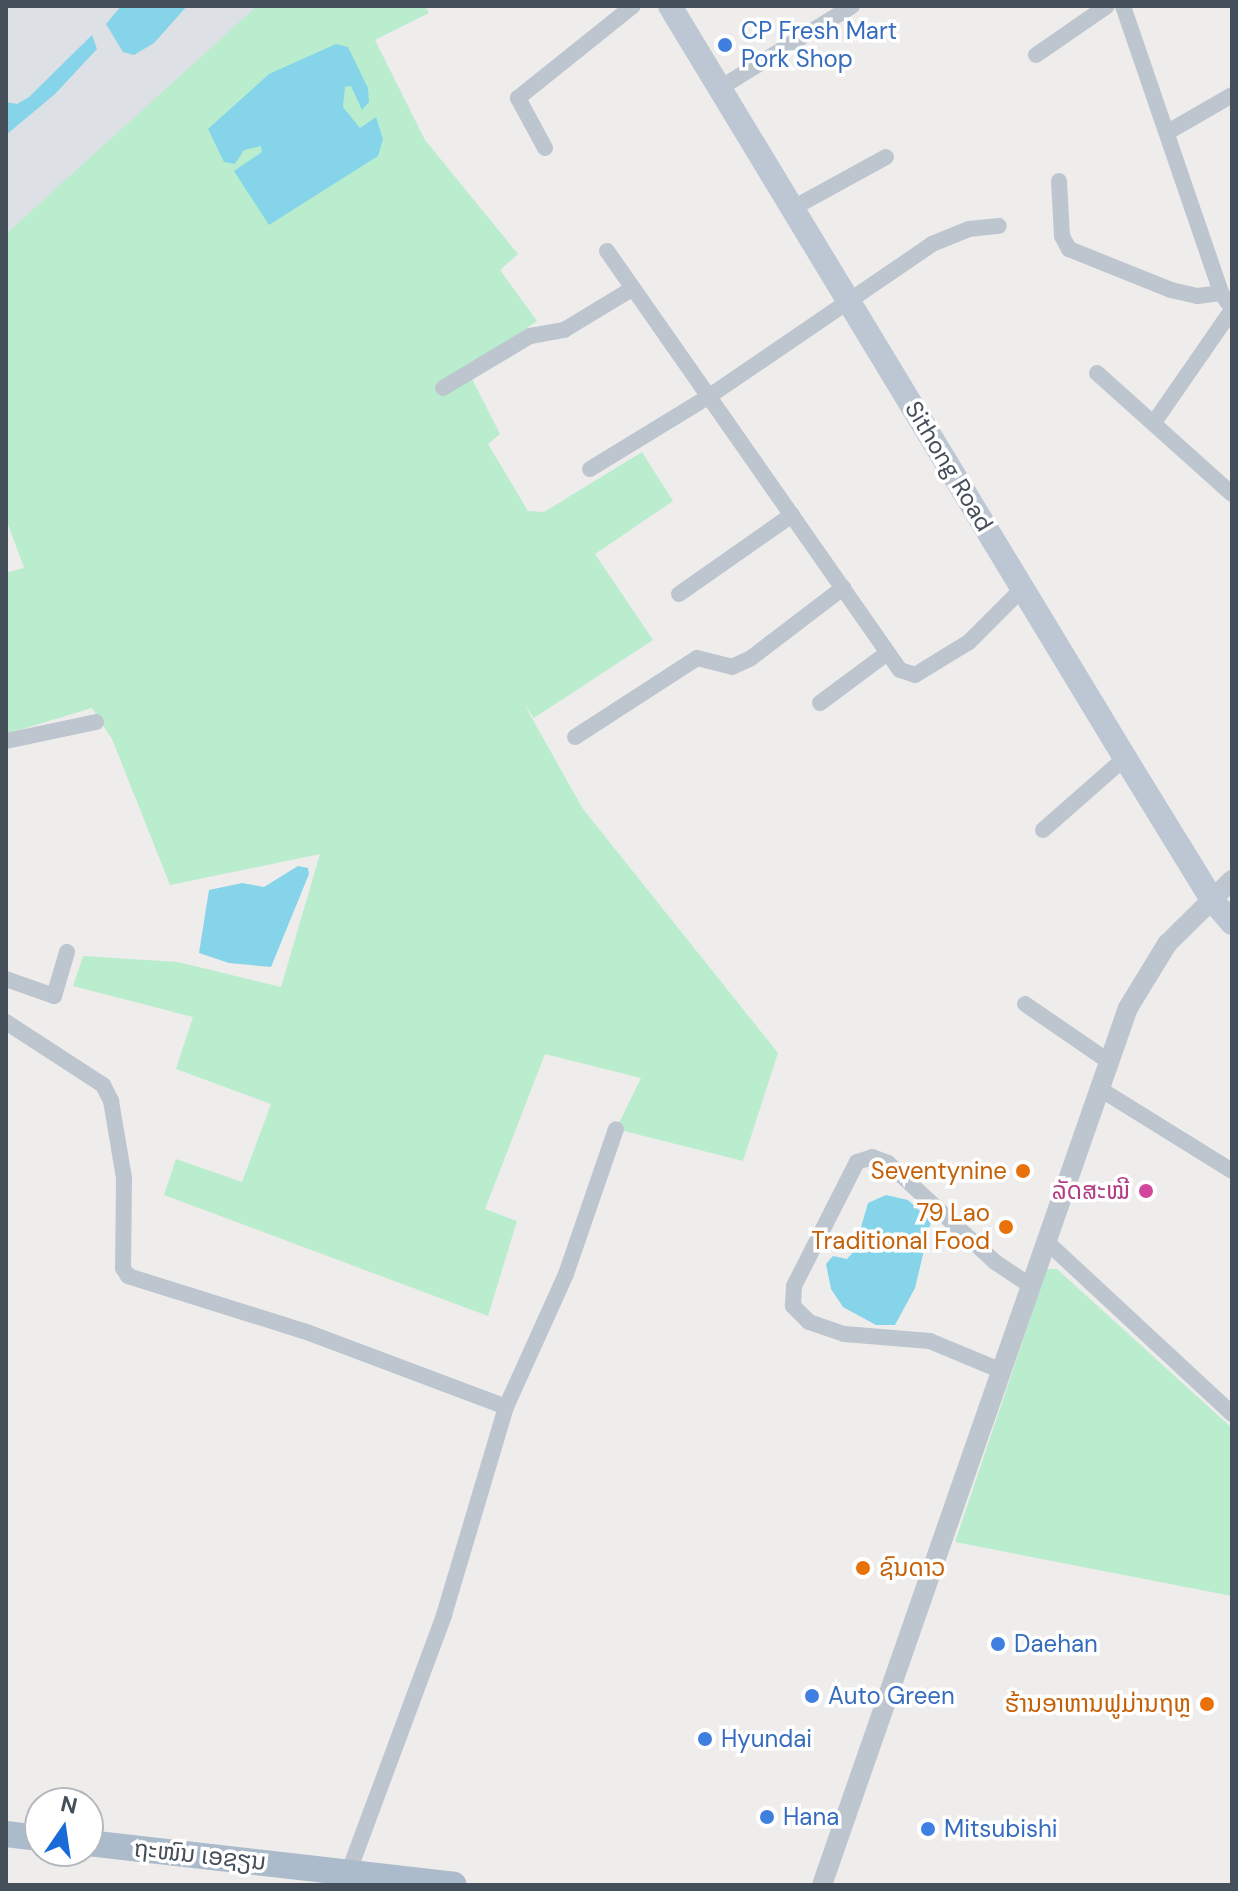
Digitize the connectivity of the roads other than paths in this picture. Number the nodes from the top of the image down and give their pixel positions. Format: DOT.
graph roads {
  1 [pos="633,6"];
  2 [pos="670,6"];
  3 [pos="852,6"];
  4 [pos="1107,6"];
  5 [pos="1123,6"];
  6 [pos="1036,55"];
  7 [pos="720,88"];
  8 [pos="1232,95"];
  9 [pos="1168,132"];
  10 [pos="545,148"];
  11 [pos="886,157"];
  12 [pos="1059,181"];
  13 [pos="793,208"];
  14 [pos="999,226"];
  15 [pos="607,251"];
  16 [pos="632,289"];
  17 [pos="1221,293"];
  18 [pos="851,301"];
  19 [pos="1232,309"];
  20 [pos="1097,373"];
  21 [pos="443,388"];
  22 [pos="711,395"];
  23 [pos="1155,421"];
  24 [pos="590,469"];
  25 [pos="1232,494"];
  26 [pos="792,515"];
  27 [pos="843,588"];
  28 [pos="1022,589"];
  29 [pos="679,594"];
  30 [pos="887,653"];
  31 [pos="820,703"];
  32 [pos="96,722"];
  33 [pos="575,737"];
  34 [pos="6,741"];
  35 [pos="1125,758"];
  36 [pos="1043,830"];
  37 [pos="1232,880"];
  38 [pos="1213,901"];
  39 [pos="1232,923"];
  40 [pos="67,952"];
  41 [pos="6,979"];
  42 [pos="1025,1004"];
  43 [pos="6,1022"];
  44 [pos="1108,1061"];
  45 [pos="1100,1089"];
  46 [pos="616,1129"];
  47 [pos="1232,1171"];
  48 [pos="1047,1242"];
  49 [pos="1031,1286"];
  50 [pos="1002,1371"];
  51 [pos="506,1407"];
  52 [pos="1232,1414"];
  53 [pos="104,1845"];
  54 [pos="349,1871"];
  55 [pos="454,1885"];
  56 [pos="822,1885"];
  1 -- 10 [label="street"];
  2 -- 7 [label="main road, Sithong Road"];
  3 -- 7 [label="street"];
  4 -- 6 [label="street"];
  5 -- 9 [label="street"];
  7 -- 13 [label="main road, Sithong Road"];
  8 -- 9 [label="street"];
  9 -- 17 [label="street"];
  11 -- 13 [label="street"];
  12 -- 17 [label="street"];
  13 -- 18 [label="main road, Sithong Road"];
  14 -- 18 [label="street"];
  15 -- 16 [label="street"];
  16 -- 21 [label="street"];
  16 -- 22 [label="street"];
  17 -- 19 [label="street"];
  18 -- 22 [label="street"];
  18 -- 28 [label="main road, Sithong Road"];
  19 -- 23 [label="street"];
  20 -- 23 [label="street"];
  22 -- 24 [label="street"];
  22 -- 26 [label="street"];
  23 -- 25 [label="street"];
  26 -- 27 [label="street"];
  26 -- 29 [label="street"];
  27 -- 30 [label="street"];
  27 -- 33 [label="street"];
  28 -- 30 [label="street"];
  28 -- 35 [label="main road, Sithong Road"];
  30 -- 31 [label="street"];
  32 -- 34 [label="street"];
  35 -- 36 [label="street"];
  35 -- 38 [label="main road, Sithong Road"];
  37 -- 38 [label="street"];
  38 -- 39 [label="main road, Sithong Road"];
  38 -- 44 [label="street"];
  40 -- 41 [label="street"];
  42 -- 44 [label="street"];
  43 -- 51 [label="street"];
  44 -- 45 [label="street"];
  45 -- 47 [label="street"];
  45 -- 48 [label="street"];
  46 -- 51 [label="street"];
  48 -- 49 [label="street"];
  48 -- 52 [label="street"];
  49 -- 50 [label="street"];
  49 -- 50 [label="street"];
  50 -- 56 [label="street"];
  51 -- 54 [label="street"];
  53 -- 54 [label="main road, ຖະໜົນ ເອຊຽນ"];
  54 -- 55 [label="main road, ຖະໜົນ ເອຊຽນ"];
}
